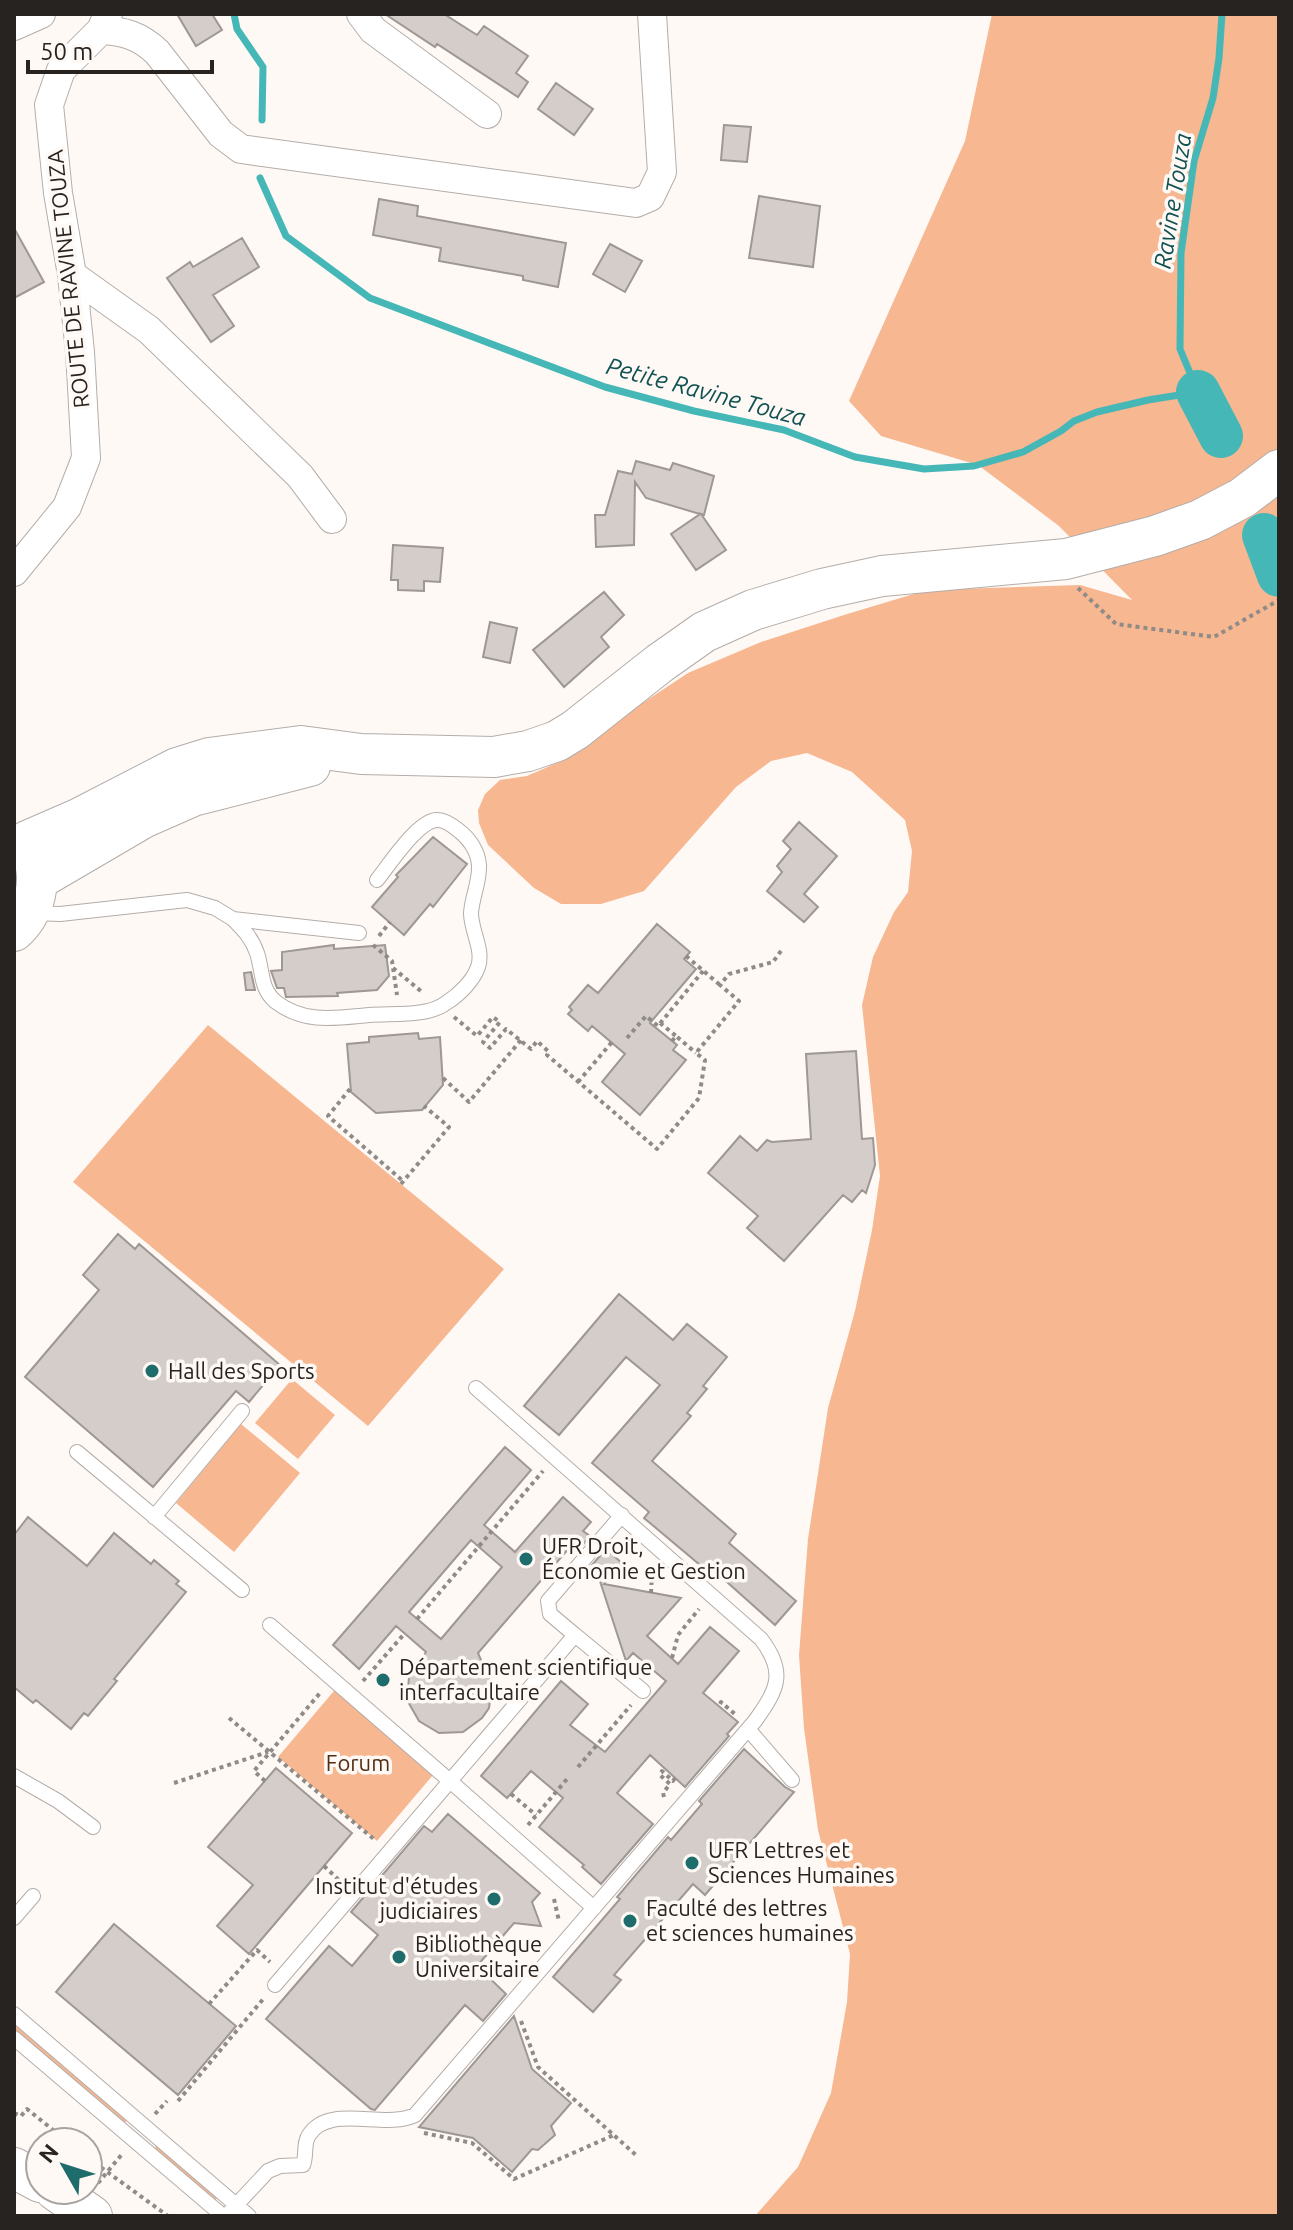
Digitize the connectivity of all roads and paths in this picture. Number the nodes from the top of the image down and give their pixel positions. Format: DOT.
graph roads {
  1 [pos="41,14"];
  2 [pos="361,14"];
  3 [pos="648,17"];
  4 [pos="105,22"];
  5 [pos="14,26"];
  6 [pos="487,114"];
  7 [pos="72,275"];
  8 [pos="1279,470"];
  9 [pos="332,519"];
  10 [pos="1048,561"];
  11 [pos="14,572"];
  12 [pos="1279,600"];
  13 [pos="361,754"];
  14 [pos="20,834"];
  15 [pos="377,880"];
  16 [pos="27,908"];
  17 [pos="233,919"];
  18 [pos="390,922"];
  19 [pos="359,933"];
  20 [pos="377,938"];
  21 [pos="783,948"];
  22 [pos="686,956"];
  23 [pos="388,969"];
  24 [pos="703,971"];
  25 [pos="720,985"];
  26 [pos="660,1023"];
  27 [pos="477,1036"];
  28 [pos="627,1038"];
  29 [pos="519,1039"];
  30 [pos="612,1042"];
  31 [pos="696,1053"];
  32 [pos="443,1078"];
  33 [pos="578,1082"];
  34 [pos="350,1089"];
  35 [pos="424,1106"];
  36 [pos="476,1388"];
  37 [pos="242,1411"];
  38 [pos="77,1452"];
  39 [pos="555,1457"];
  40 [pos="622,1515"];
  41 [pos="154,1517"];
  42 [pos="242,1590"];
  43 [pos="712,1594"];
  44 [pos="417,1619"];
  45 [pos="270,1625"];
  46 [pos="405,1633"];
  47 [pos="575,1635"];
  48 [pos="672,1658"];
  49 [pos="332,1679"];
  50 [pos="643,1691"];
  51 [pos="351,1695"];
  52 [pos="720,1704"];
  53 [pos="728,1714"];
  54 [pos="229,1718"];
  55 [pos="748,1729"];
  56 [pos="270,1751"];
  57 [pos="578,1767"];
  58 [pos="14,1776"];
  59 [pos="675,1778"];
  60 [pos="567,1779"];
  61 [pos="792,1780"];
  62 [pos="265,1781"];
  63 [pos="450,1781"];
  64 [pos="174,1783"];
  65 [pos="670,1784"];
  66 [pos="319,1792"];
  67 [pos="511,1794"];
  68 [pos="313,1799"];
  69 [pos="536,1815"];
  70 [pos="93,1827"];
  71 [pos="516,1839"];
  72 [pos="389,1852"];
  73 [pos="546,1865"];
  74 [pos="594,1908"];
  75 [pos="14,1910"];
  76 [pos="14,1918"];
  77 [pos="564,1942"];
  78 [pos="268,1960"];
  79 [pos="275,1985"];
  80 [pos="209,2004"];
  81 [pos="253,2012"];
  82 [pos="14,2014"];
  83 [pos="527,2036"];
  84 [pos="14,2038"];
  85 [pos="178,2101"];
  86 [pos="14,2113"];
  87 [pos="402,2122"];
  88 [pos="48,2126"];
  89 [pos="614,2135"];
  90 [pos="123,2152"];
  91 [pos="637,2156"];
  92 [pos="104,2170"];
  93 [pos="107,2172"];
  94 [pos="104,2180"];
  95 [pos="228,2212"];
  96 [pos="168,2216"];
  97 [pos="249,2216"];
  1 -- 5 [label="street"];
  2 -- 6 [label="street"];
  3 -- 4 [label="street"];
  4 -- 7 [label="street, ROUTE DE RAVINE TOUZA"];
  7 -- 9 [label="street"];
  7 -- 11 [label="street, ROUTE DE RAVINE TOUZA"];
  8 -- 10 [label="main road"];
  10 -- 12 [label="path"];
  10 -- 13 [label="main road"];
  13 -- 14 [label="main road"];
  13 -- 16 [label="main road"];
  14 -- 16 [label="main road"];
  15 -- 17 [label="lane"];
  16 -- 17 [label="lane"];
  17 -- 19 [label="lane"];
  18 -- 20 [label="path"];
  19 -- 23 [label="path"];
  21 -- 25 [label="path"];
  22 -- 24 [label="path"];
  24 -- 25 [label="path"];
  24 -- 26 [label="path"];
  25 -- 31 [label="path"];
  26 -- 28 [label="path"];
  26 -- 31 [label="path"];
  27 -- 29 [label="path"];
  29 -- 32 [label="path"];
  29 -- 33 [label="path"];
  30 -- 33 [label="path"];
  31 -- 33 [label="path"];
  34 -- 35 [label="path"];
  36 -- 39 [label="lane"];
  37 -- 41 [label="lane"];
  38 -- 41 [label="lane"];
  39 -- 40 [label="lane"];
  39 -- 44 [label="path"];
  40 -- 43 [label="lane"];
  40 -- 47 [label="lane"];
  41 -- 42 [label="lane"];
  43 -- 48 [label="path"];
  43 -- 55 [label="lane"];
  45 -- 49 [label="lane"];
  46 -- 51 [label="path"];
  47 -- 50 [label="lane"];
  47 -- 63 [label="lane"];
  49 -- 51 [label="lane"];
  49 -- 56 [label="path"];
  50 -- 57 [label="path"];
  51 -- 63 [label="lane"];
  52 -- 53 [label="path"];
  54 -- 56 [label="path"];
  55 -- 61 [label="lane"];
  55 -- 74 [label="lane"];
  56 -- 62 [label="path"];
  56 -- 64 [label="path"];
  56 -- 66 [label="path"];
  58 -- 70 [label="lane"];
  59 -- 65 [label="path"];
  60 -- 69 [label="path"];
  63 -- 71 [label="lane"];
  63 -- 72 [label="lane"];
  66 -- 68 [label="path"];
  66 -- 72 [label="path"];
  67 -- 69 [label="path"];
  69 -- 71 [label="path"];
  71 -- 73 [label="lane"];
  72 -- 79 [label="lane"];
  73 -- 74 [label="lane"];
  73 -- 77 [label="path"];
  74 -- 77 [label="lane"];
  75 -- 76 [label="lane"];
  77 -- 87 [label="lane"];
  78 -- 80 [label="path"];
  81 -- 85 [label="path"];
  82 -- 95 [label="lane"];
  83 -- 89 [label="path"];
  84 -- 95 [label="lane"];
  86 -- 88 [label="path"];
  87 -- 89 [label="path"];
  87 -- 95 [label="lane"];
  89 -- 91 [label="path"];
  90 -- 93 [label="path"];
  92 -- 93 [label="path"];
  93 -- 94 [label="path"];
  93 -- 96 [label="path"];
  95 -- 97 [label="lane"];
}
